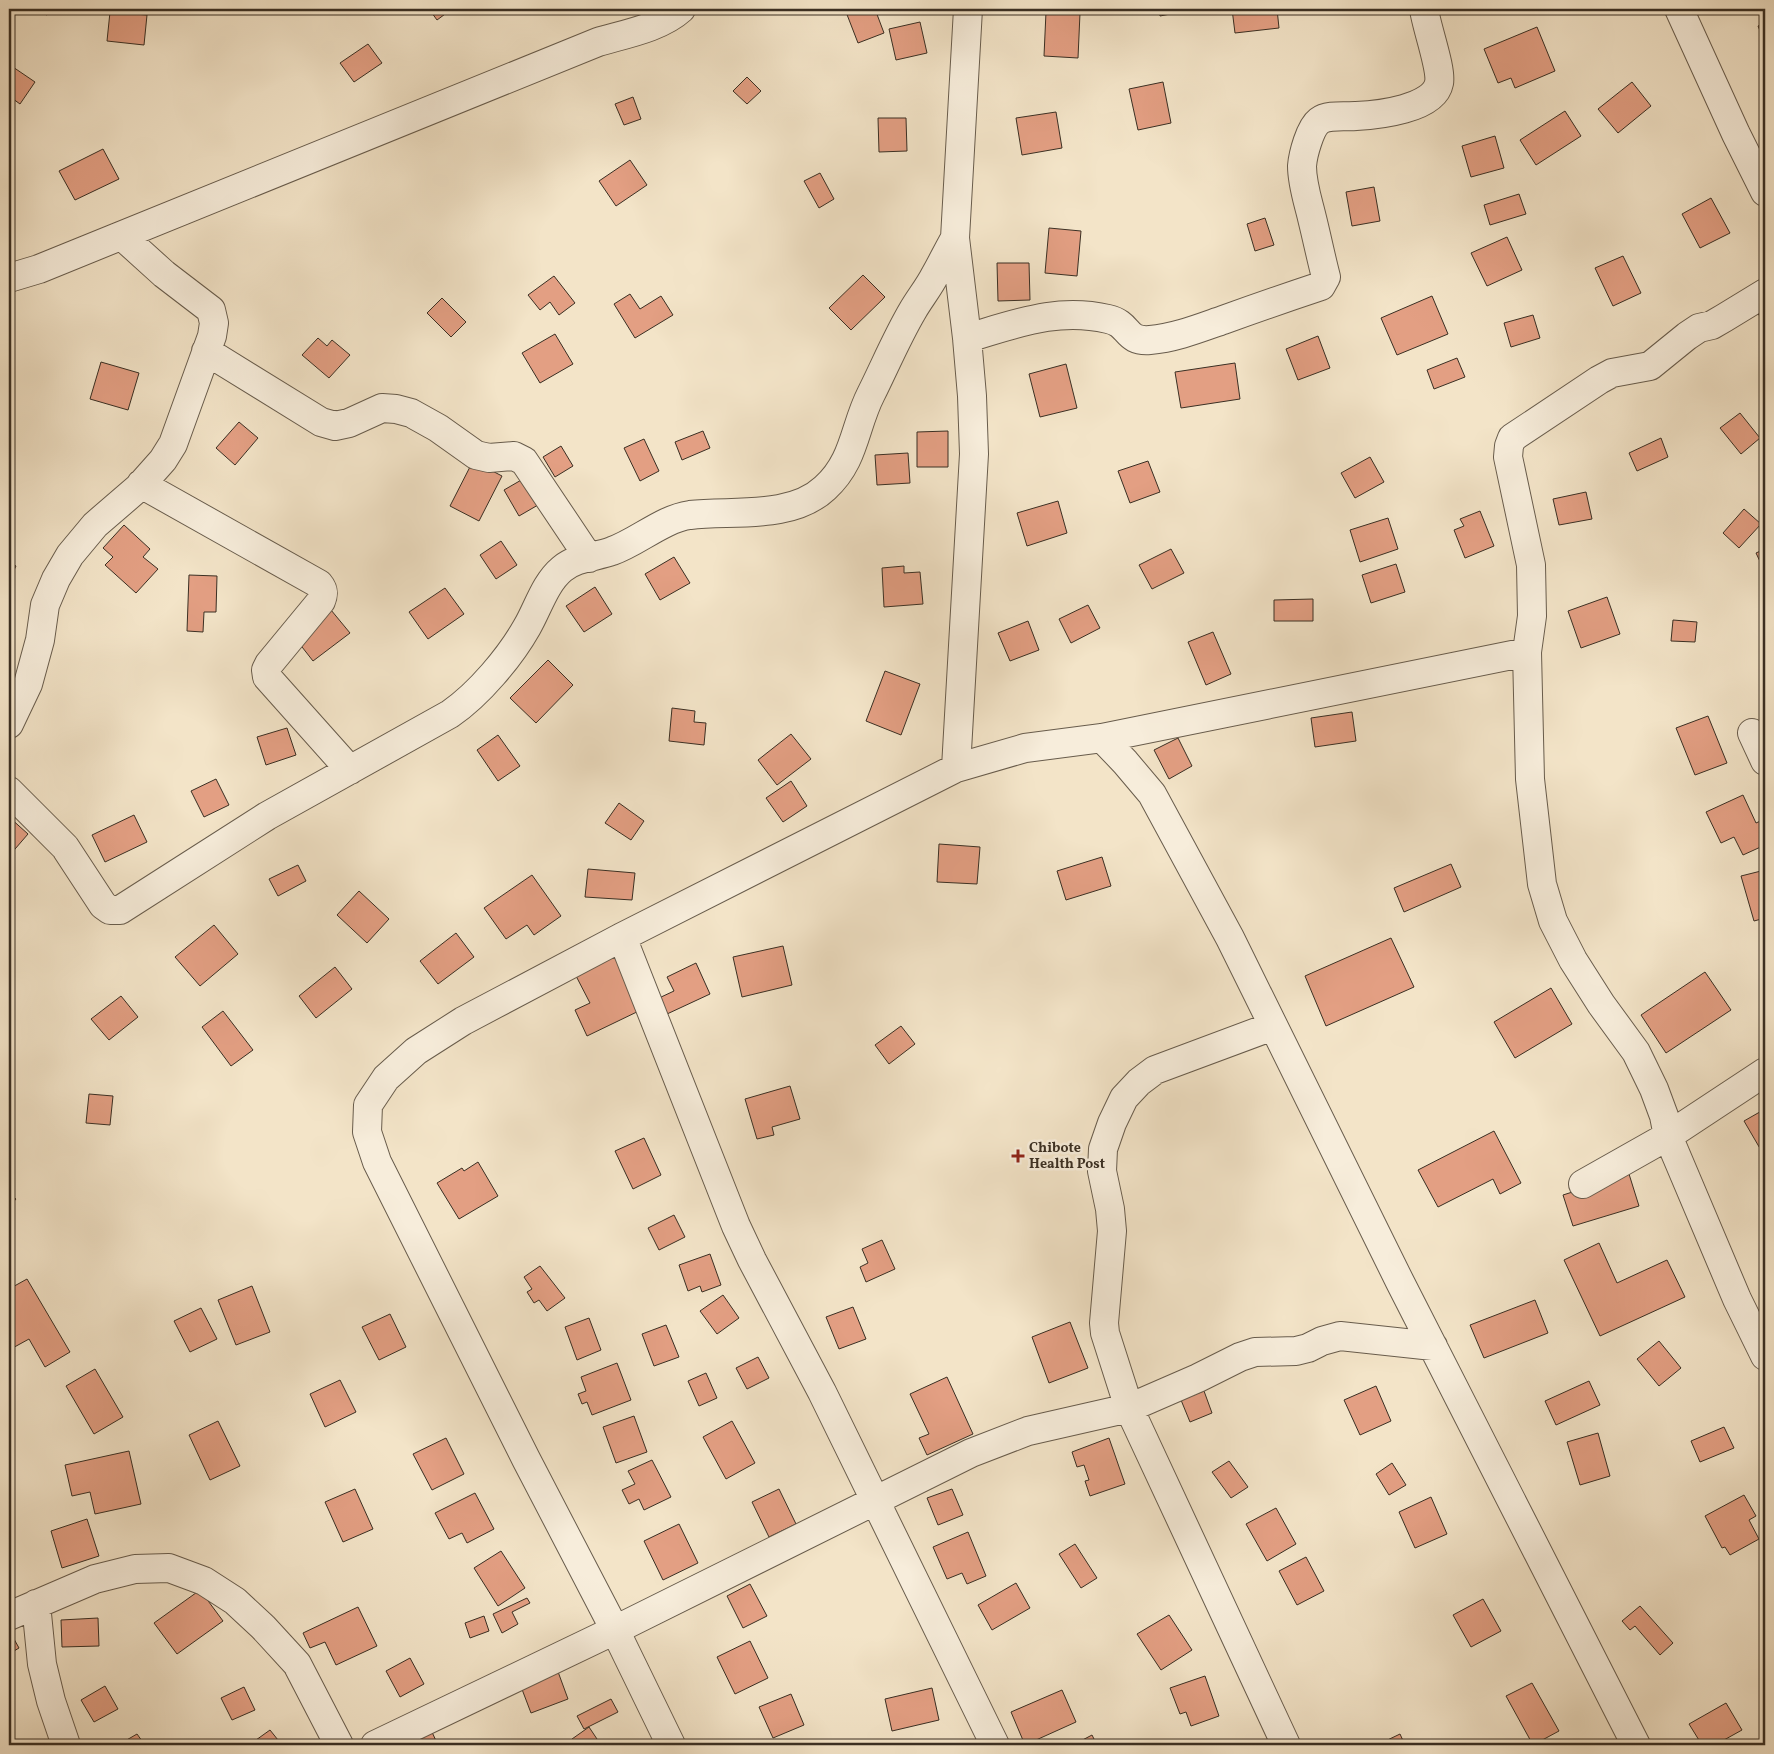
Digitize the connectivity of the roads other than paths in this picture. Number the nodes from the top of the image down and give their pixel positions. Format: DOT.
graph roads {
  1 [pos="681,9"];
  2 [pos="968,9"];
  3 [pos="1424,9"];
  4 [pos="1679,9"];
  5 [pos="1765,192"];
  6 [pos="122,236"];
  7 [pos="955,238"];
  8 [pos="9,278"];
  9 [pos="1765,294"];
  10 [pos="967,338"];
  11 [pos="206,351"];
  12 [pos="140,484"];
  13 [pos="589,558"];
  14 [pos="1527,652"];
  15 [pos="9,724"];
  16 [pos="1752,733"];
  17 [pos="1102,738"];
  18 [pos="1765,761"];
  19 [pos="956,768"];
  20 [pos="350,770"];
  21 [pos="9,791"];
  22 [pos="622,937"];
  23 [pos="1273,1026"];
  24 [pos="1765,1072"];
  25 [pos="1668,1136"];
  26 [pos="1583,1184"];
  27 [pos="1433,1346"];
  28 [pos="1765,1356"];
  29 [pos="1130,1408"];
  30 [pos="876,1501"];
  31 [pos="36,1604"];
  32 [pos="9,1616"];
  33 [pos="615,1630"];
  34 [pos="66,1745"];
  35 [pos="340,1745"];
  36 [pos="376,1745"];
  37 [pos="671,1745"];
  38 [pos="994,1745"];
  39 [pos="1286,1745"];
  40 [pos="1636,1745"];
  1 -- 6 [label="street"];
  2 -- 7 [label="street"];
  3 -- 10 [label="street"];
  4 -- 5 [label="street"];
  6 -- 8 [label="street"];
  6 -- 11 [label="street"];
  7 -- 10 [label="street"];
  7 -- 13 [label="street"];
  9 -- 14 [label="street"];
  10 -- 19 [label="street"];
  11 -- 12 [label="street"];
  11 -- 13 [label="street"];
  12 -- 15 [label="street"];
  12 -- 20 [label="street"];
  13 -- 20 [label="street"];
  14 -- 17 [label="street"];
  14 -- 25 [label="street"];
  16 -- 18 [label="street"];
  17 -- 19 [label="street"];
  17 -- 23 [label="street"];
  19 -- 22 [label="street"];
  20 -- 21 [label="street"];
  22 -- 30 [label="street"];
  22 -- 33 [label="street"];
  23 -- 27 [label="street"];
  23 -- 29 [label="street"];
  24 -- 25 [label="street"];
  25 -- 26 [label="street"];
  25 -- 28 [label="street"];
  27 -- 29 [label="street"];
  27 -- 40 [label="street"];
  29 -- 30 [label="street"];
  29 -- 39 [label="street"];
  30 -- 33 [label="street"];
  30 -- 38 [label="street"];
  31 -- 32 [label="street"];
  31 -- 34 [label="street"];
  31 -- 35 [label="street"];
  33 -- 36 [label="street"];
  33 -- 37 [label="street"];
}
